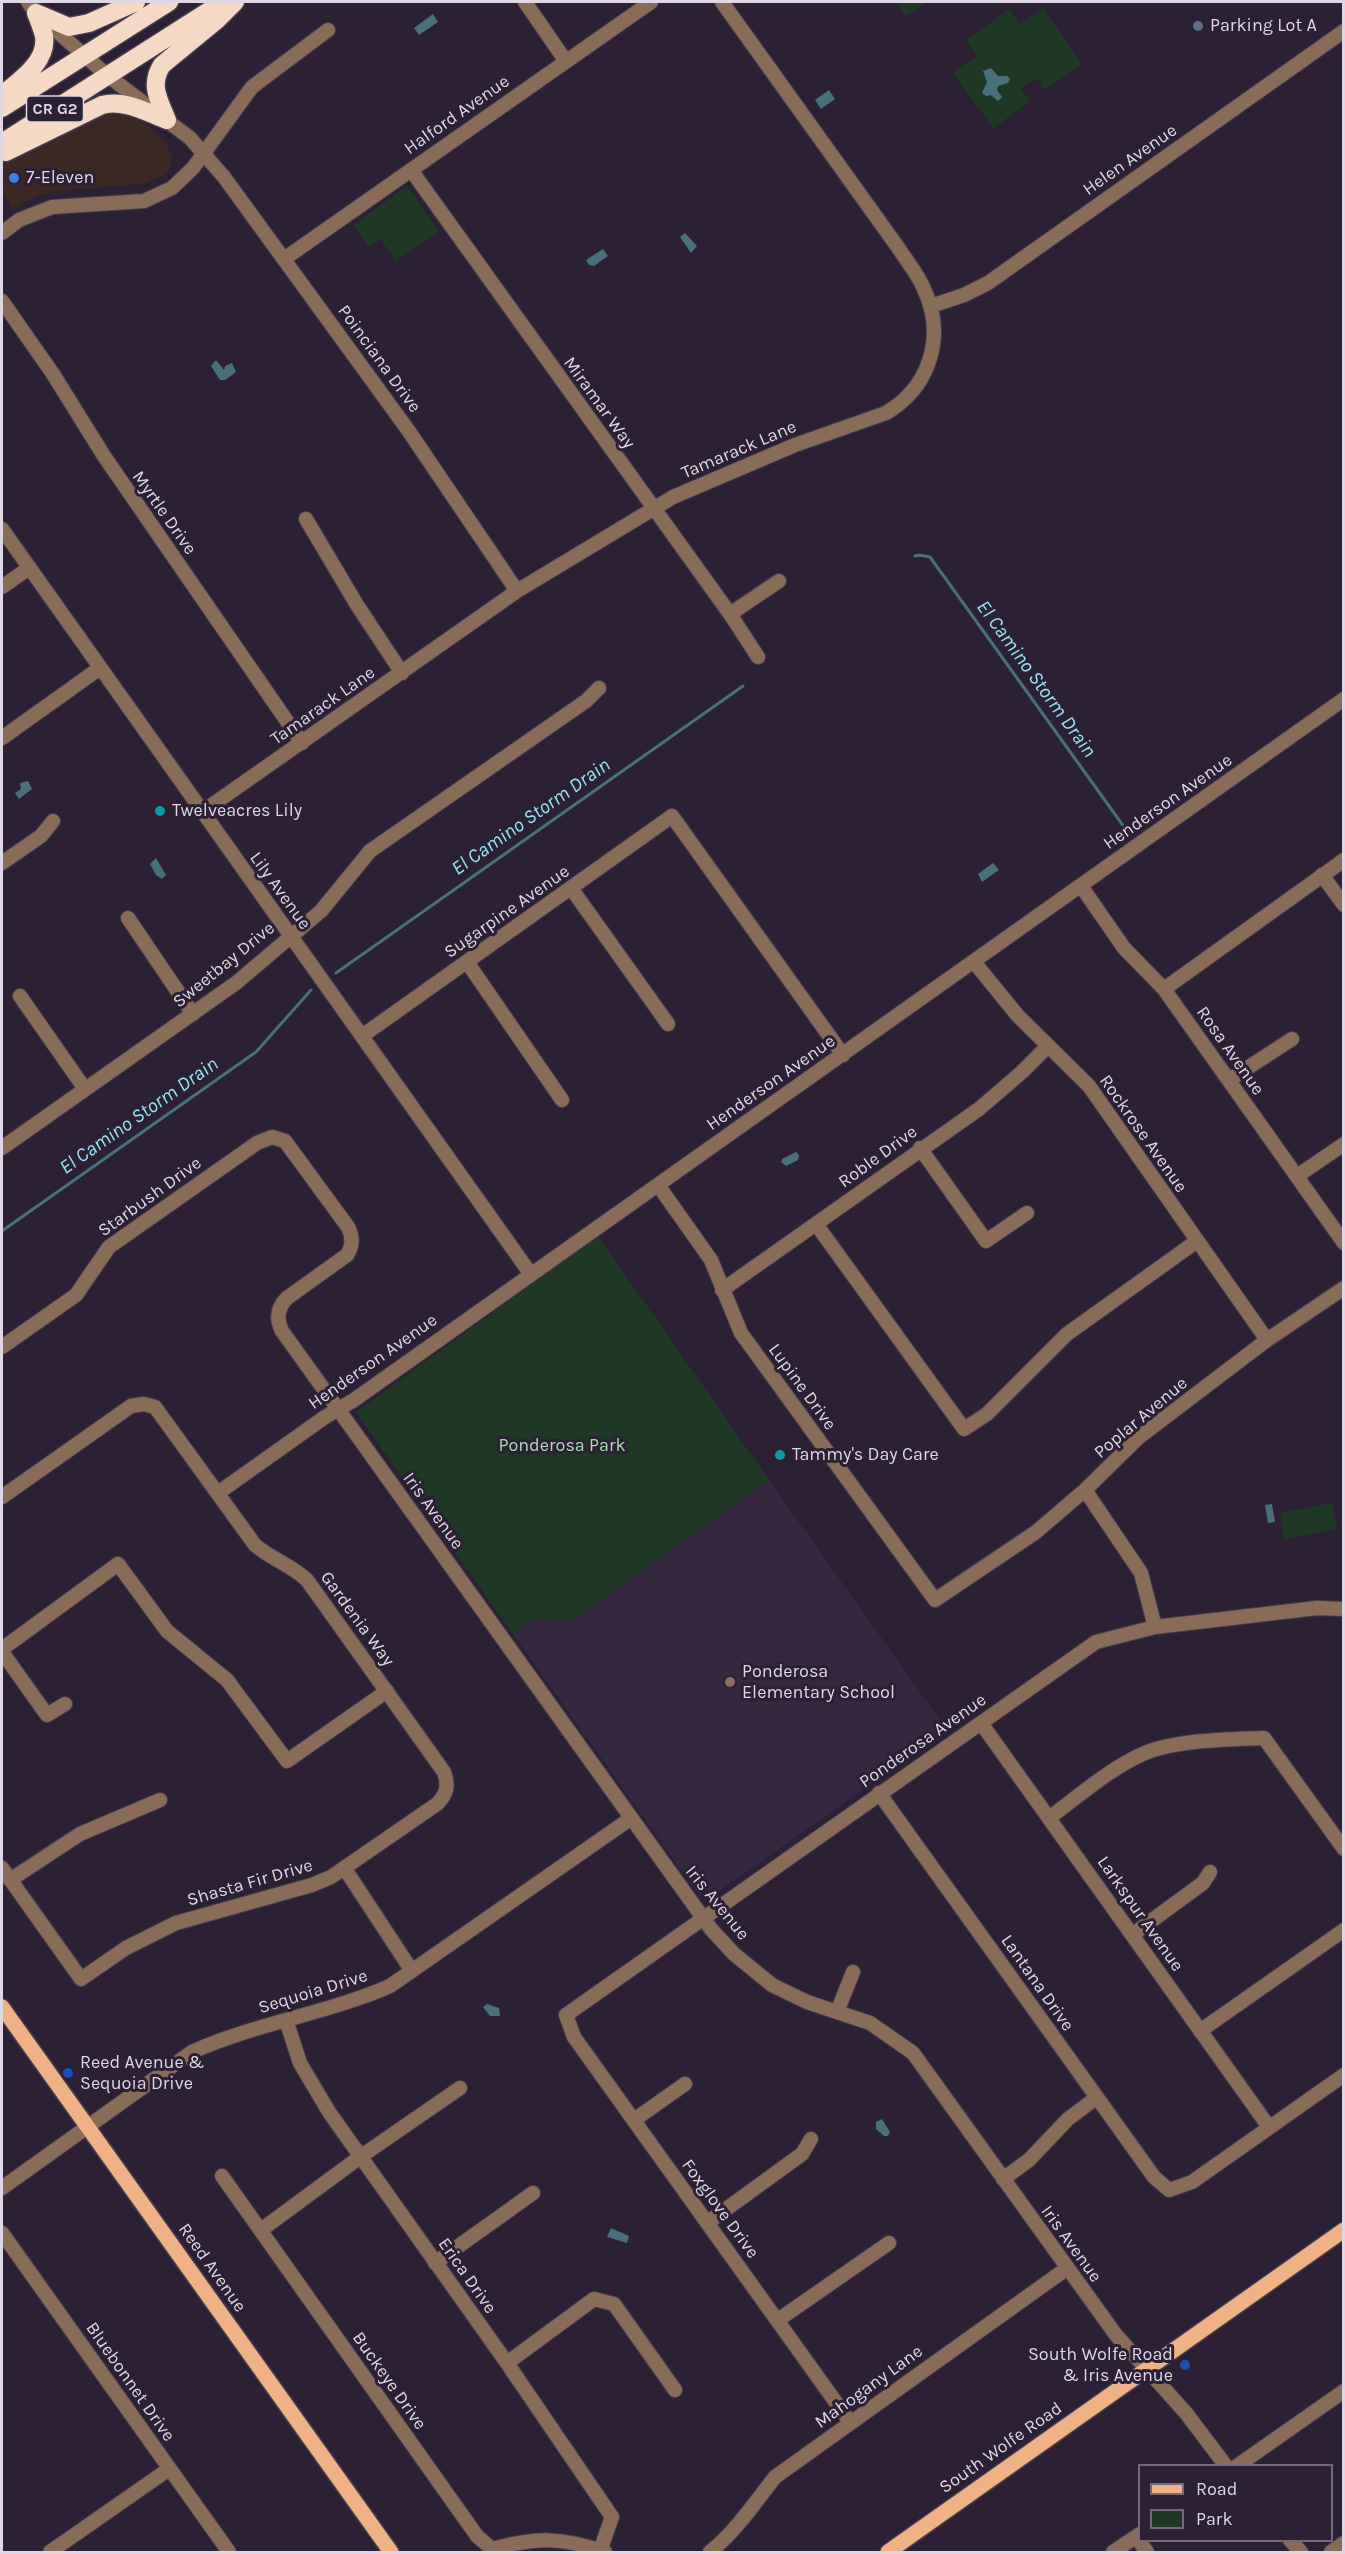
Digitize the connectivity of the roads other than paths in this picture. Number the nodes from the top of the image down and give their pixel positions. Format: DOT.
graph roads {
  1 [pos="136,2"];
  2 [pos="169,2"];
  3 [pos="223,2"];
  4 [pos="235,2"];
  5 [pos="525,2"];
  6 [pos="651,2"];
  7 [pos="722,2"];
  8 [pos="32,7"];
  9 [pos="328,30"];
  10 [pos="1344,31"];
  11 [pos="85,56"];
  12 [pos="565,60"];
  13 [pos="108,76"];
  14 [pos="2,95"];
  15 [pos="2,108"];
  16 [pos="167,120"];
  17 [pos="2,143"];
  18 [pos="204,153"];
  19 [pos="2,154"];
  20 [pos="411,170"];
  21 [pos="2,233"];
  22 [pos="284,259"];
  23 [pos="2,301"];
  24 [pos="931,306"];
  25 [pos="653,509"];
  26 [pos="306,519"];
  27 [pos="2,529"];
  28 [pos="29,568"];
  29 [pos="778,580"];
  30 [pos="2,587"];
  31 [pos="517,591"];
  32 [pos="730,615"];
  33 [pos="758,657"];
  34 [pos="100,668"];
  35 [pos="402,673"];
  36 [pos="599,687"];
  37 [pos="1344,699"];
  38 [pos="2,738"];
  39 [pos="302,742"];
  40 [pos="202,812"];
  41 [pos="53,821"];
  42 [pos="1344,860"];
  43 [pos="2,863"];
  44 [pos="1322,875"];
  45 [pos="1081,886"];
  46 [pos="571,888"];
  47 [pos="1344,905"];
  48 [pos="128,918"];
  49 [pos="290,935"];
  50 [pos="466,962"];
  51 [pos="974,962"];
  52 [pos="1164,989"];
  53 [pos="20,996"];
  54 [pos="193,1014"];
  55 [pos="668,1024"];
  56 [pos="362,1036"];
  57 [pos="1292,1039"];
  58 [pos="1048,1046"];
  59 [pos="843,1055"];
  60 [pos="1229,1080"];
  61 [pos="85,1089"];
  62 [pos="562,1100"];
  63 [pos="277,1137"];
  64 [pos="1344,1144"];
  65 [pos="2,1148"];
  66 [pos="920,1148"];
  67 [pos="1297,1176"];
  68 [pos="658,1185"];
  69 [pos="1027,1213"];
  70 [pos="816,1224"];
  71 [pos="1197,1241"];
  72 [pos="1344,1243"];
  73 [pos="530,1273"];
  74 [pos="1344,1288"];
  75 [pos="722,1290"];
  76 [pos="1267,1340"];
  77 [pos="2,1347"];
  78 [pos="338,1409"];
  79 [pos="1085,1490"];
  80 [pos="218,1493"];
  81 [pos="2,1497"];
  82 [pos="935,1600"];
  83 [pos="1344,1609"];
  84 [pos="1155,1627"];
  85 [pos="2,1651"];
  86 [pos="387,1691"];
  87 [pos="65,1704"];
  88 [pos="981,1722"];
  89 [pos="447,1787"];
  90 [pos="879,1793"];
  91 [pos="160,1800"];
  92 [pos="1049,1818"];
  93 [pos="630,1819"];
  94 [pos="1344,1849"];
  95 [pos="2,1868"];
  96 [pos="345,1869"];
  97 [pos="1210,1872"];
  98 [pos="10,1880"];
  99 [pos="703,1919"];
  100 [pos="1344,1930"];
  101 [pos="1132,1935"];
  102 [pos="412,1971"];
  103 [pos="853,1972"];
  104 [pos="2,2007"];
  105 [pos="837,2012"];
  106 [pos="566,2015"];
  107 [pos="286,2020"];
  108 [pos="1200,2031"];
  109 [pos="1344,2075"];
  110 [pos="685,2084"];
  111 [pos="460,2088"];
  112 [pos="1096,2098"];
  113 [pos="634,2120"];
  114 [pos="87,2125"];
  115 [pos="1269,2127"];
  116 [pos="810,2139"];
  117 [pos="360,2157"];
  118 [pos="222,2176"];
  119 [pos="1003,2179"];
  120 [pos="2,2188"];
  121 [pos="533,2193"];
  122 [pos="707,2223"];
  123 [pos="261,2230"];
  124 [pos="1344,2230"];
  125 [pos="2,2233"];
  126 [pos="889,2243"];
  127 [pos="435,2262"];
  128 [pos="1066,2269"];
  129 [pos="778,2320"];
  130 [pos="507,2363"];
  131 [pos="1148,2369"];
  132 [pos="675,2390"];
  133 [pos="1344,2391"];
  134 [pos="850,2422"];
  135 [pos="1224,2464"];
  136 [pos="1240,2464"];
  137 [pos="169,2469"];
  138 [pos="1138,2536"];
  139 [pos="1344,2543"];
  140 [pos="602,2552"];
  141 [pos="50,2553"];
  142 [pos="229,2553"];
  143 [pos="391,2553"];
  144 [pos="710,2553"];
  145 [pos="888,2553"];
  146 [pos="1113,2553"];
  147 [pos="1331,2553"];
  1 -- 8 [label="highway"];
  2 -- 11 [label="highway, CR G2"];
  3 -- 13 [label="highway, CR G2"];
  4 -- 16 [label="highway"];
  5 -- 12 [label="street"];
  6 -- 12 [label="street, Halford Avenue"];
  7 -- 24 [label="street, Tamarack Lane"];
  8 -- 11 [label="street, Poinciana Drive"];
  8 -- 14 [label="highway"];
  9 -- 18 [label="street"];
  10 -- 24 [label="street, Helen Avenue"];
  11 -- 13 [label="street, Poinciana Drive"];
  11 -- 15 [label="highway, CR G2"];
  12 -- 20 [label="street, Halford Avenue"];
  13 -- 16 [label="street, Poinciana Drive"];
  13 -- 17 [label="highway, CR G2"];
  16 -- 18 [label="street, Poinciana Drive"];
  16 -- 19 [label="highway"];
  18 -- 21 [label="street"];
  18 -- 22 [label="street, Poinciana Drive"];
  20 -- 22 [label="street, Halford Avenue"];
  20 -- 25 [label="street, Miramar Way"];
  22 -- 31 [label="street, Poinciana Drive"];
  23 -- 39 [label="street, Myrtle Drive"];
  24 -- 25 [label="street, Tamarack Lane"];
  25 -- 31 [label="street, Tamarack Lane"];
  25 -- 32 [label="street, Miramar Way"];
  26 -- 35 [label="street"];
  27 -- 28 [label="street, Lily Avenue"];
  28 -- 30 [label="street"];
  28 -- 34 [label="street, Lily Avenue"];
  29 -- 32 [label="street"];
  31 -- 35 [label="street, Tamarack Lane"];
  32 -- 33 [label="street, Miramar Way"];
  34 -- 38 [label="street"];
  34 -- 40 [label="street, Lily Avenue"];
  35 -- 39 [label="street, Tamarack Lane"];
  36 -- 49 [label="street, Sweetbay Drive"];
  37 -- 45 [label="street, Henderson Avenue"];
  39 -- 40 [label="street, Tamarack Lane"];
  40 -- 49 [label="street, Lily Avenue"];
  41 -- 43 [label="street"];
  42 -- 44 [label="street"];
  44 -- 47 [label="street"];
  44 -- 52 [label="street"];
  45 -- 51 [label="street, Henderson Avenue"];
  45 -- 52 [label="street, Rosa Avenue"];
  46 -- 50 [label="street, Sugarpine Avenue"];
  46 -- 55 [label="street"];
  46 -- 59 [label="street, Sugarpine Avenue"];
  48 -- 54 [label="street"];
  49 -- 54 [label="street, Sweetbay Drive"];
  49 -- 56 [label="street, Lily Avenue"];
  50 -- 56 [label="street, Sugarpine Avenue"];
  50 -- 62 [label="street"];
  51 -- 58 [label="street, Rockrose Avenue"];
  51 -- 59 [label="street, Henderson Avenue"];
  52 -- 60 [label="street, Rosa Avenue"];
  53 -- 61 [label="street"];
  54 -- 61 [label="street, Sweetbay Drive"];
  56 -- 73 [label="street, Lily Avenue"];
  57 -- 60 [label="street"];
  58 -- 66 [label="street, Roble Drive"];
  58 -- 71 [label="street, Rockrose Avenue"];
  59 -- 68 [label="street, Henderson Avenue"];
  60 -- 67 [label="street, Rosa Avenue"];
  61 -- 65 [label="street, Sweetbay Drive"];
  63 -- 77 [label="street, Starbush Drive"];
  63 -- 78 [label="street, Iris Avenue"];
  64 -- 67 [label="street"];
  66 -- 69 [label="street"];
  66 -- 70 [label="street, Roble Drive"];
  67 -- 72 [label="street, Rosa Avenue"];
  68 -- 73 [label="street, Henderson Avenue"];
  68 -- 75 [label="street, Lupine Drive"];
  70 -- 71 [label="street"];
  70 -- 75 [label="street, Roble Drive"];
  71 -- 76 [label="street, Rockrose Avenue"];
  73 -- 78 [label="street, Henderson Avenue"];
  74 -- 76 [label="street, Poplar Avenue"];
  75 -- 82 [label="street, Lupine Drive"];
  76 -- 79 [label="street, Poplar Avenue"];
  78 -- 80 [label="street, Henderson Avenue"];
  78 -- 93 [label="street, Iris Avenue"];
  79 -- 82 [label="street, Poplar Avenue"];
  79 -- 84 [label="street"];
  80 -- 81 [label="street, Gardenia Way"];
  80 -- 86 [label="street, Gardenia Way"];
  83 -- 84 [label="street, Ponderosa Avenue"];
  84 -- 88 [label="street, Ponderosa Avenue"];
  85 -- 86 [label="street"];
  85 -- 87 [label="street"];
  86 -- 89 [label="street, Gardenia Way"];
  88 -- 90 [label="street, Ponderosa Avenue"];
  88 -- 92 [label="street, Larkspur Avenue"];
  89 -- 96 [label="street, Shasta Fir Drive"];
  90 -- 99 [label="street, Ponderosa Avenue"];
  90 -- 112 [label="street, Lantana Drive"];
  91 -- 98 [label="street"];
  92 -- 94 [label="street"];
  92 -- 101 [label="street, Larkspur Avenue"];
  93 -- 99 [label="street, Iris Avenue"];
  93 -- 102 [label="street, Sequoia Drive"];
  95 -- 98 [label="street"];
  96 -- 98 [label="street, Shasta Fir Drive"];
  96 -- 102 [label="street"];
  97 -- 101 [label="street"];
  99 -- 105 [label="street, Iris Avenue"];
  99 -- 106 [label="street, Ponderosa Avenue"];
  100 -- 108 [label="street"];
  101 -- 108 [label="street, Larkspur Avenue"];
  102 -- 107 [label="street, Sequoia Drive"];
  103 -- 105 [label="street"];
  104 -- 114 [label="main road, Reed Avenue"];
  105 -- 119 [label="street, Iris Avenue"];
  106 -- 113 [label="street, Foxglove Drive"];
  107 -- 114 [label="street, Sequoia Drive"];
  107 -- 117 [label="street, Erica Drive"];
  108 -- 115 [label="street, Larkspur Avenue"];
  109 -- 115 [label="street"];
  110 -- 113 [label="street"];
  111 -- 117 [label="street"];
  112 -- 115 [label="street, Lantana Drive"];
  112 -- 119 [label="street"];
  113 -- 122 [label="street, Foxglove Drive"];
  114 -- 120 [label="street, Sequoia Drive"];
  114 -- 143 [label="main road, Reed Avenue"];
  116 -- 122 [label="street"];
  117 -- 123 [label="street"];
  117 -- 127 [label="street, Erica Drive"];
  118 -- 123 [label="street, Buckeye Drive"];
  119 -- 128 [label="street, Iris Avenue"];
  121 -- 127 [label="street"];
  122 -- 129 [label="street, Foxglove Drive"];
  123 -- 140 [label="street, Buckeye Drive"];
  124 -- 131 [label="main road, South Wolfe Road"];
  125 -- 137 [label="street, Bluebonnet Drive"];
  126 -- 129 [label="street"];
  127 -- 130 [label="street, Erica Drive"];
  128 -- 131 [label="street, Iris Avenue"];
  128 -- 134 [label="street, Mahogany Lane"];
  129 -- 134 [label="street, Foxglove Drive"];
  130 -- 132 [label="street"];
  130 -- 140 [label="street, Erica Drive"];
  131 -- 135 [label="street, Iris Avenue"];
  131 -- 145 [label="main road, South Wolfe Road"];
  133 -- 136 [label="street"];
  134 -- 144 [label="street, Mahogany Lane"];
  137 -- 141 [label="street"];
  137 -- 142 [label="street, Bluebonnet Drive"];
  138 -- 146 [label="street"];
  139 -- 147 [label="street"];
}
